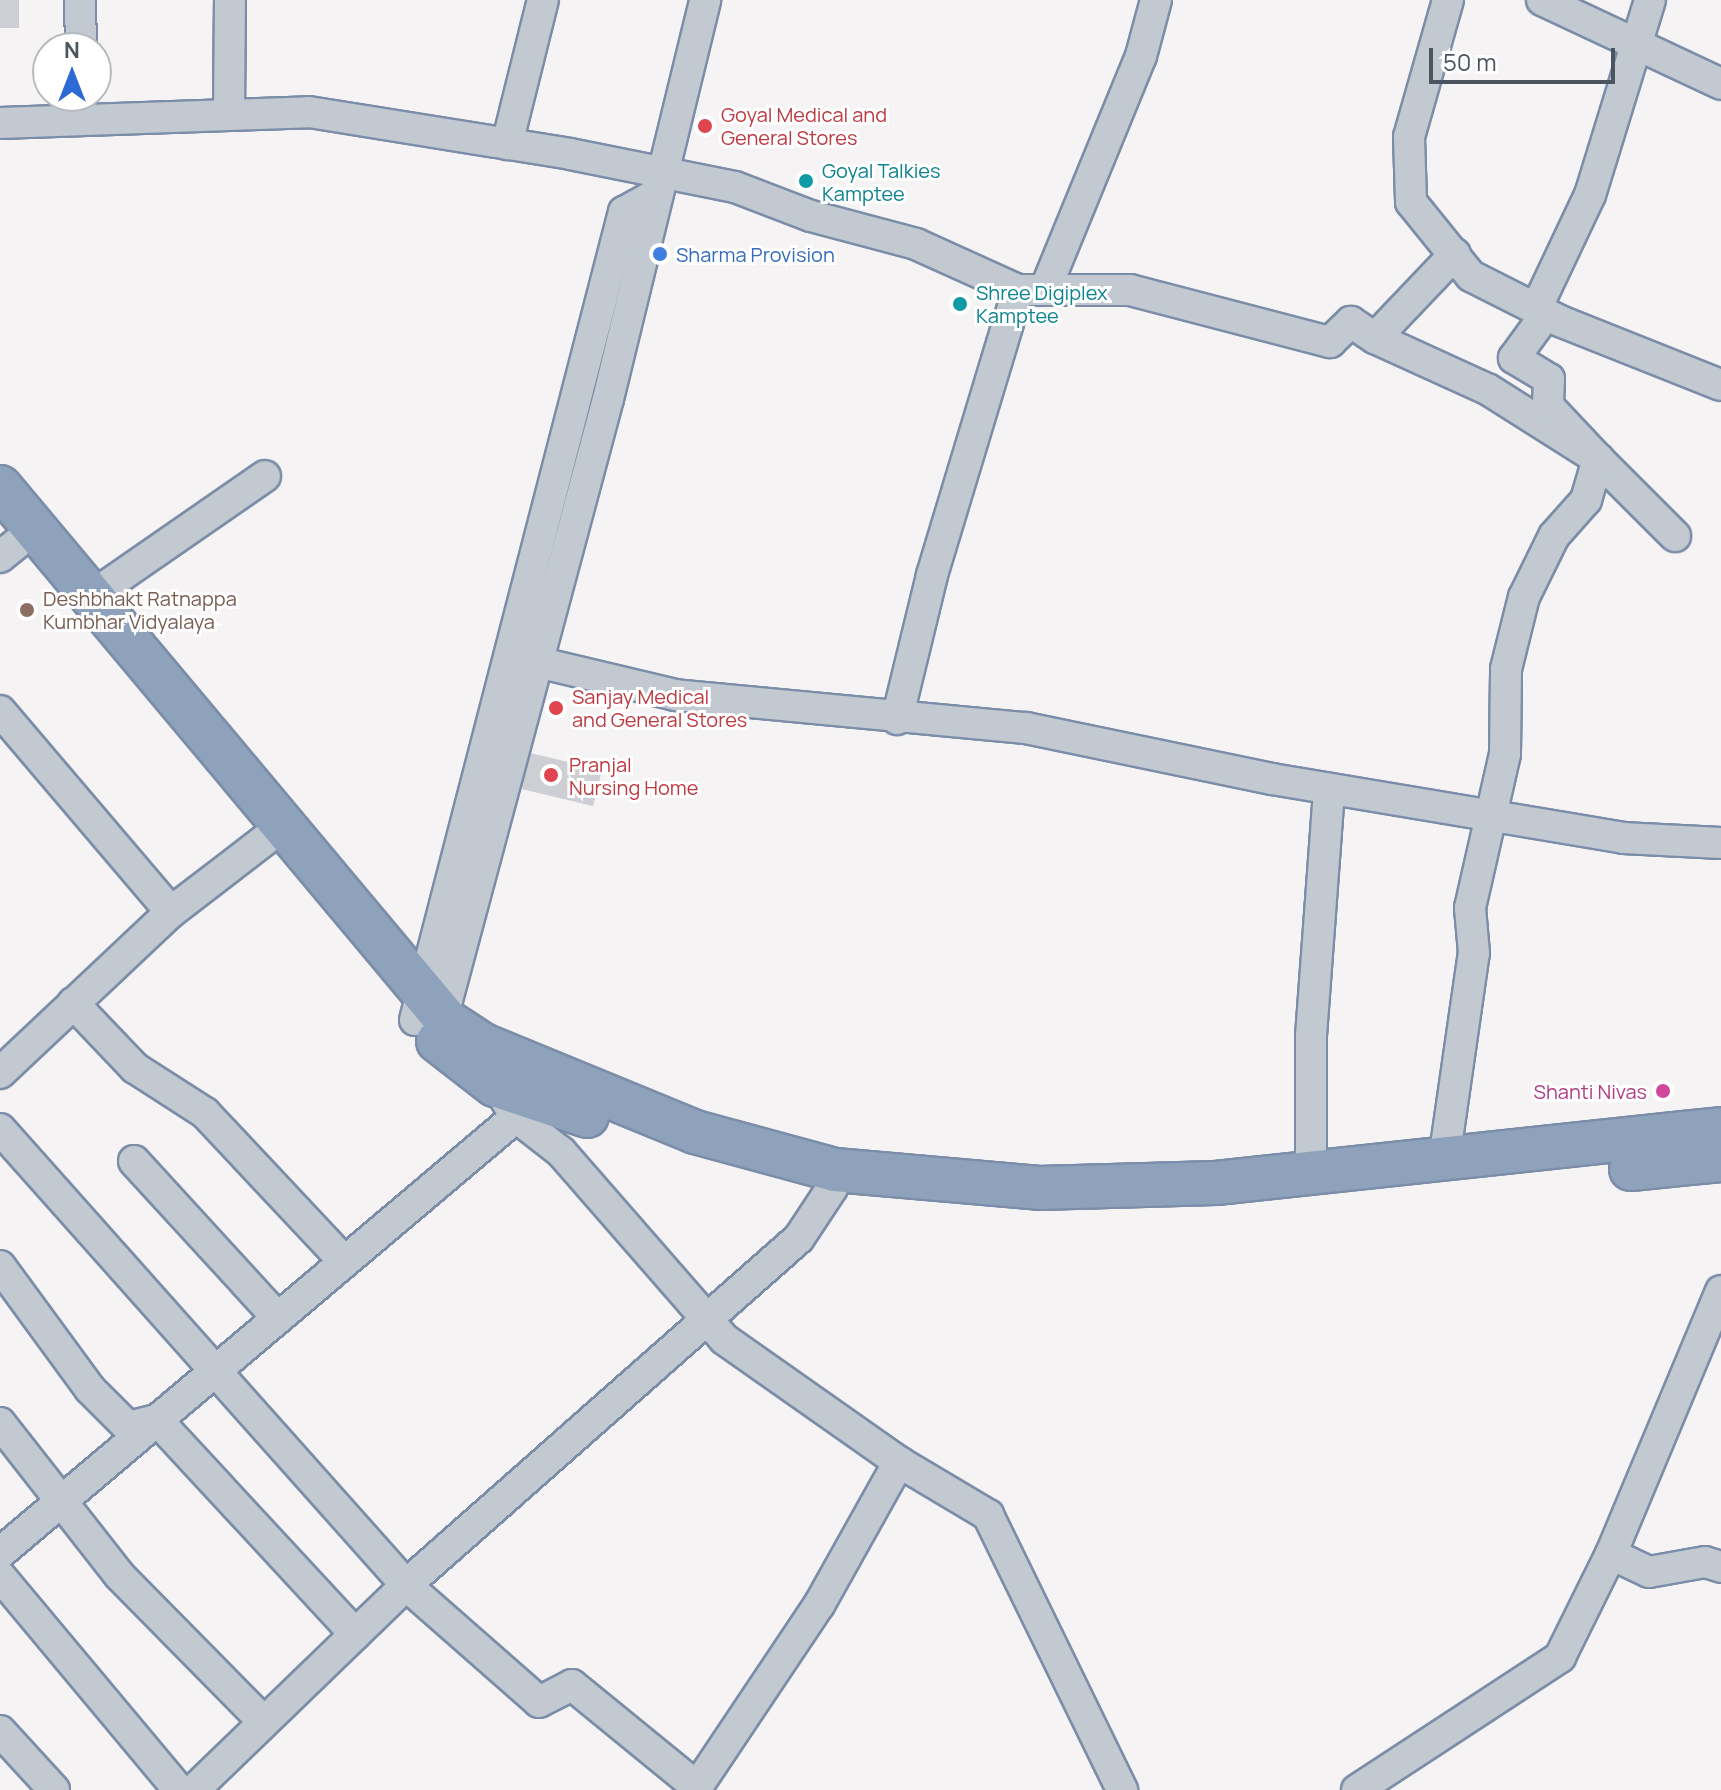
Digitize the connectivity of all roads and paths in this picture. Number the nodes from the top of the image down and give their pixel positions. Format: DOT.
graph roads {
  1 [pos="80,0"];
  2 [pos="230,0"];
  3 [pos="543,0"];
  4 [pos="705,0"];
  5 [pos="1156,0"];
  6 [pos="1448,0"];
  7 [pos="1542,0"];
  8 [pos="1650,0"];
  9 [pos="81,32"];
  10 [pos="1638,44"];
  11 [pos="1721,84"];
  12 [pos="112,108"];
  13 [pos="56,112"];
  14 [pos="229,112"];
  15 [pos="0,123"];
  16 [pos="507,144"];
  17 [pos="661,184"];
  18 [pos="1455,254"];
  19 [pos="1032,290"];
  20 [pos="1541,311"];
  21 [pos="1375,338"];
  22 [pos="1721,385"];
  23 [pos="1598,459"];
  24 [pos="265,476"];
  25 [pos="0,487"];
  26 [pos="1675,536"];
  27 [pos="6,540"];
  28 [pos="89,598"];
  29 [pos="537,662"];
  30 [pos="0,711"];
  31 [pos="897,719"];
  32 [pos="1329,789"];
  33 [pos="1487,814"];
  34 [pos="266,839"];
  35 [pos="1721,843"];
  36 [pos="171,912"];
  37 [pos="73,1003"];
  38 [pos="430,1018"];
  39 [pos="483,1045"];
  40 [pos="0,1073"];
  41 [pos="506,1101"];
  42 [pos="0,1129"];
  43 [pos="1721,1129"];
  44 [pos="1721,1160"];
  45 [pos="134,1161"];
  46 [pos="1513,1167"];
  47 [pos="1420,1172"];
  48 [pos="1311,1173"];
  49 [pos="834,1179"];
  50 [pos="345,1262"];
  51 [pos="0,1266"];
  52 [pos="1721,1291"];
  53 [pos="278,1318"];
  54 [pos="710,1321"];
  55 [pos="215,1371"];
  56 [pos="157,1420"];
  57 [pos="0,1423"];
  58 [pos="899,1462"];
  59 [pos="62,1500"];
  60 [pos="0,1553"];
  61 [pos="1611,1554"];
  62 [pos="1716,1558"];
  63 [pos="0,1576"];
  64 [pos="406,1585"];
  65 [pos="355,1634"];
  66 [pos="264,1722"];
  67 [pos="0,1731"];
  68 [pos="697,1789"];
  69 [pos="54,1790"];
  70 [pos="179,1790"];
  71 [pos="194,1790"];
  72 [pos="1122,1790"];
  73 [pos="1357,1790"];
  1 -- 9 [label="street"];
  2 -- 14 [label="street"];
  3 -- 16 [label="street"];
  4 -- 17 [label="street"];
  5 -- 19 [label="street"];
  6 -- 18 [label="street"];
  7 -- 10 [label="street"];
  8 -- 10 [label="street"];
  10 -- 11 [label="street"];
  10 -- 20 [label="street"];
  12 -- 14 [label="street"];
  13 -- 15 [label="street"];
  14 -- 16 [label="street"];
  16 -- 17 [label="street"];
  17 -- 19 [label="street"];
  17 -- 29 [label="street"];
  17 -- 38 [label="street"];
  18 -- 20 [label="street"];
  18 -- 21 [label="street"];
  19 -- 21 [label="street"];
  19 -- 31 [label="street"];
  20 -- 22 [label="street"];
  20 -- 23 [label="street"];
  21 -- 23 [label="street"];
  23 -- 26 [label="street"];
  23 -- 33 [label="street"];
  24 -- 28 [label="street"];
  25 -- 28 [label="highway"];
  27 -- 34 [label="highway"];
  28 -- 38 [label="highway"];
  29 -- 31 [label="street"];
  29 -- 38 [label="street"];
  30 -- 36 [label="street"];
  31 -- 32 [label="street"];
  32 -- 33 [label="street"];
  32 -- 48 [label="street"];
  33 -- 35 [label="street"];
  33 -- 47 [label="street"];
  34 -- 36 [label="street"];
  34 -- 38 [label="highway"];
  36 -- 37 [label="street"];
  37 -- 40 [label="street"];
  37 -- 50 [label="street"];
  38 -- 39 [label="highway"];
  38 -- 41 [label="highway"];
  39 -- 41 [label="street"];
  39 -- 49 [label="highway"];
  41 -- 49 [label="highway"];
  41 -- 50 [label="street"];
  41 -- 54 [label="street"];
  42 -- 55 [label="street"];
  43 -- 46 [label="highway"];
  44 -- 46 [label="highway"];
  45 -- 53 [label="street"];
  46 -- 47 [label="highway"];
  47 -- 48 [label="highway"];
  47 -- 49 [label="highway"];
  48 -- 49 [label="highway"];
  49 -- 54 [label="street"];
  50 -- 53 [label="street"];
  51 -- 56 [label="street"];
  52 -- 61 [label="street"];
  53 -- 55 [label="street"];
  54 -- 58 [label="street"];
  54 -- 64 [label="street"];
  55 -- 56 [label="street"];
  55 -- 64 [label="street"];
  56 -- 59 [label="street"];
  56 -- 65 [label="street"];
  57 -- 59 [label="street"];
  58 -- 68 [label="street"];
  58 -- 72 [label="street"];
  59 -- 60 [label="street"];
  59 -- 66 [label="street"];
  61 -- 62 [label="street"];
  61 -- 73 [label="street"];
  63 -- 70 [label="street"];
  64 -- 65 [label="street"];
  64 -- 68 [label="street"];
  65 -- 66 [label="street"];
  66 -- 71 [label="street"];
  67 -- 69 [label="street"];
}
